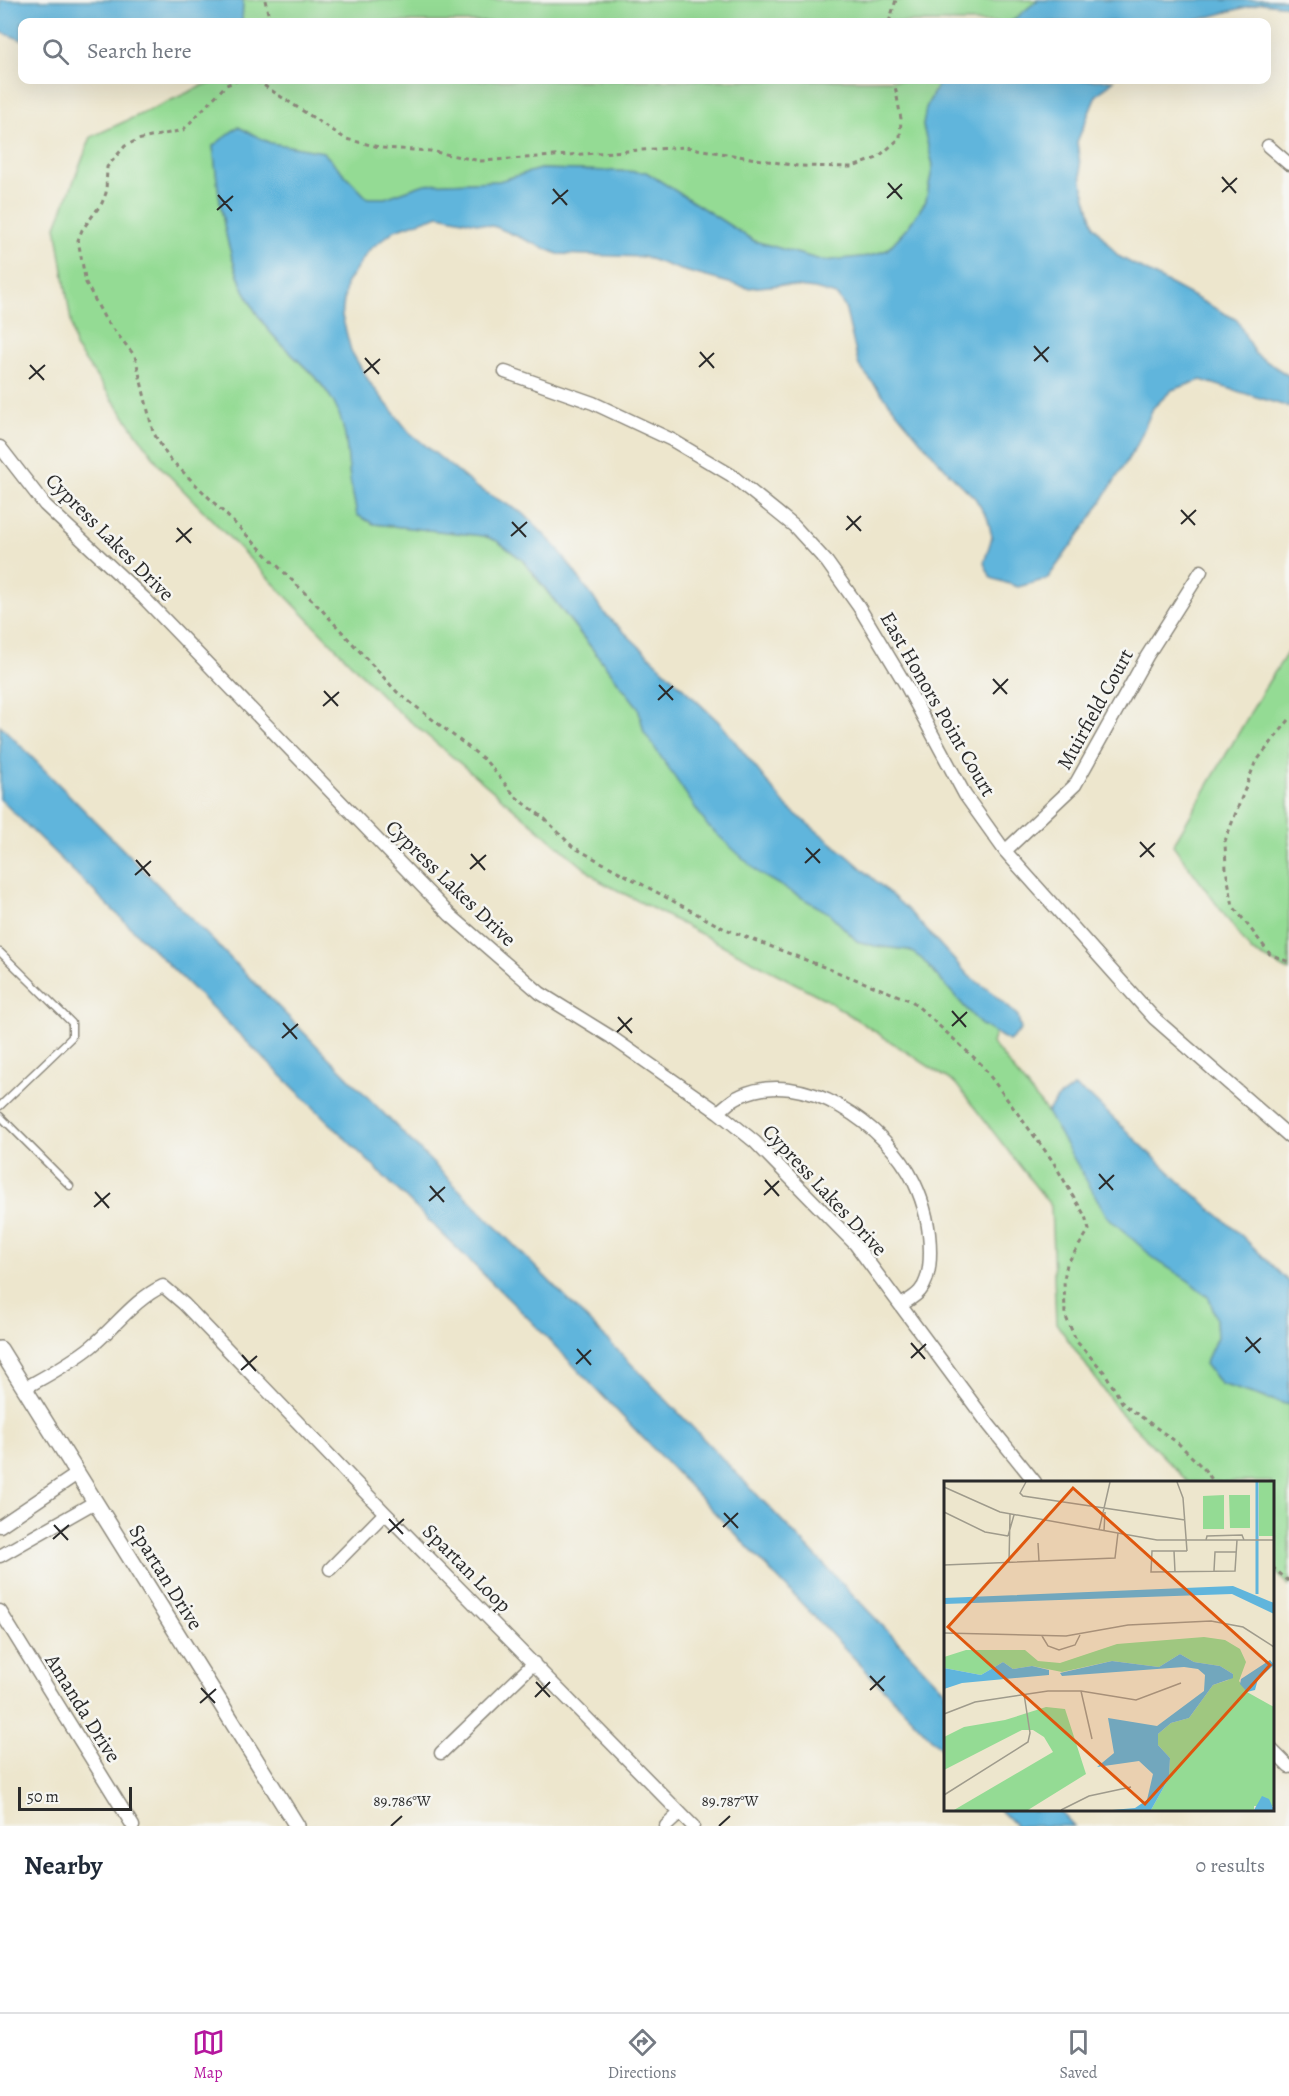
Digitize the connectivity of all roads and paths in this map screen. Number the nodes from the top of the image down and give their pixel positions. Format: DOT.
graph roads {
  1 [pos="266,0"];
  2 [pos="896,0"];
  3 [pos="269,18"];
  4 [pos="891,18"];
  5 [pos="229,84"];
  6 [pos="262,84"];
  7 [pos="895,84"];
  8 [pos="1268,146"];
  9 [pos="1289,164"];
  10 [pos="505,372"];
  11 [pos="0,447"];
  12 [pos="1201,571"];
  13 [pos="1289,720"];
  14 [pos="1005,851"];
  15 [pos="0,952"];
  16 [pos="1289,962"];
  17 [pos="0,1106"];
  18 [pos="718,1112"];
  19 [pos="0,1116"];
  20 [pos="1287,1130"];
  21 [pos="70,1186"];
  22 [pos="901,1305"];
  23 [pos="0,1349"];
  24 [pos="25,1389"];
  25 [pos="77,1474"];
  26 [pos="1034,1481"];
  27 [pos="1213,1481"];
  28 [pos="95,1502"];
  29 [pos="385,1513"];
  30 [pos="0,1526"];
  31 [pos="0,1556"];
  32 [pos="330,1569"];
  33 [pos="1274,1569"];
  34 [pos="1289,1581"];
  35 [pos="0,1611"];
  36 [pos="534,1663"];
  37 [pos="1274,1752"];
  38 [pos="441,1753"];
  39 [pos="1289,1767"];
  40 [pos="680,1813"];
  41 [pos="133,1826"];
  42 [pos="297,1826"];
  43 [pos="666,1826"];
  44 [pos="693,1826"];
  1 -- 3 [label="path"];
  2 -- 4 [label="path"];
  5 -- 27 [label="path"];
  6 -- 7 [label="path"];
  8 -- 9 [label="street"];
  10 -- 14 [label="street, East Honors Point Court"];
  11 -- 18 [label="street, Cypress Lakes Drive"];
  12 -- 14 [label="street, Muirfield Court"];
  13 -- 16 [label="path"];
  14 -- 20 [label="street, East Honors Point Court"];
  15 -- 17 [label="lane"];
  18 -- 22 [label="street, Cypress Lakes Drive"];
  18 -- 22 [label="street"];
  19 -- 21 [label="lane"];
  22 -- 26 [label="street, Cypress Lakes Drive"];
  23 -- 24 [label="street, Spartan Drive"];
  24 -- 25 [label="street, Spartan Drive"];
  24 -- 29 [label="street, Spartan Loop"];
  25 -- 28 [label="street, Spartan Drive"];
  25 -- 30 [label="street"];
  28 -- 31 [label="street"];
  28 -- 42 [label="street, Spartan Drive"];
  29 -- 32 [label="street"];
  29 -- 36 [label="street, Spartan Loop"];
  33 -- 34 [label="path"];
  35 -- 41 [label="street, Amanda Drive"];
  36 -- 38 [label="street"];
  36 -- 40 [label="street, Spartan Loop"];
  37 -- 39 [label="street"];
  40 -- 43 [label="street"];
  40 -- 44 [label="street, Spartan Loop"];
}
